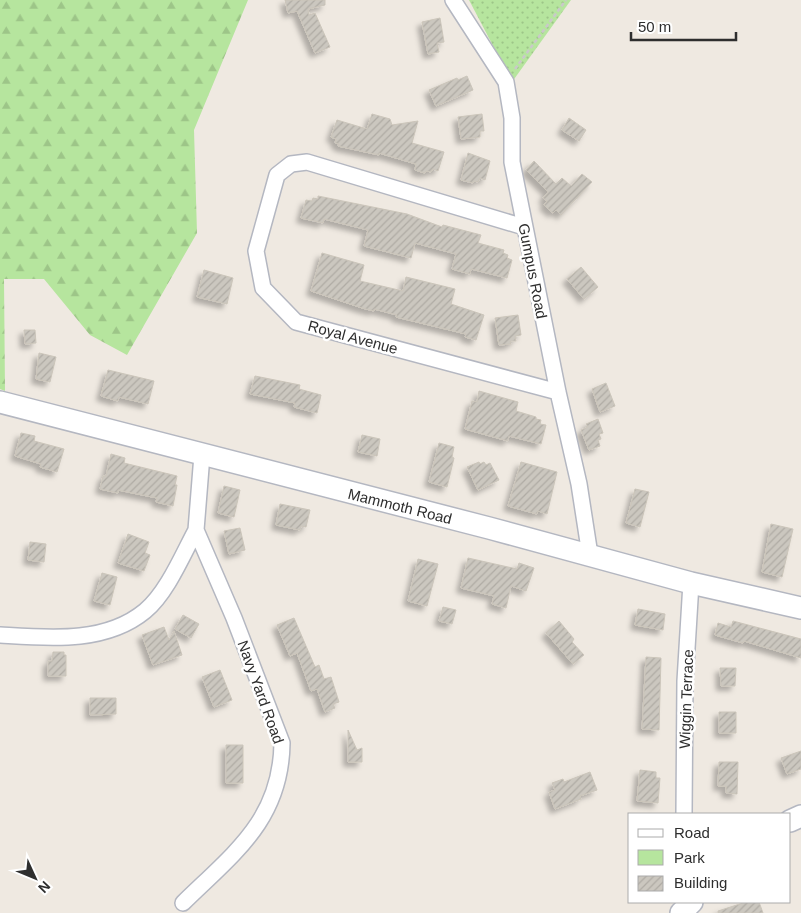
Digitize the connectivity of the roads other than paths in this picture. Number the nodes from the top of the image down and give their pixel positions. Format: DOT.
graph roads {
  1 [pos="452,0"];
  2 [pos="524,227"];
  3 [pos="558,392"];
  4 [pos="0,402"];
  5 [pos="202,455"];
  6 [pos="196,530"];
  7 [pos="590,555"];
  8 [pos="691,583"];
  9 [pos="801,608"];
  10 [pos="0,635"];
  11 [pos="684,813"];
  12 [pos="183,903"];
  1 -- 2 [label="street, Gumpus Road"];
  2 -- 3 [label="street, Gumpus Road"];
  2 -- 3 [label="street, Royal Avenue"];
  3 -- 7 [label="street, Gumpus Road"];
  4 -- 5 [label="main road, Mammoth Road"];
  5 -- 6 [label="street, Navy Yard Road"];
  5 -- 7 [label="main road, Mammoth Road"];
  6 -- 10 [label="street"];
  6 -- 12 [label="street, Navy Yard Road"];
  7 -- 8 [label="main road, Mammoth Road"];
  8 -- 9 [label="main road, Mammoth Road"];
  8 -- 11 [label="street, Wiggin Terrace"];
}
